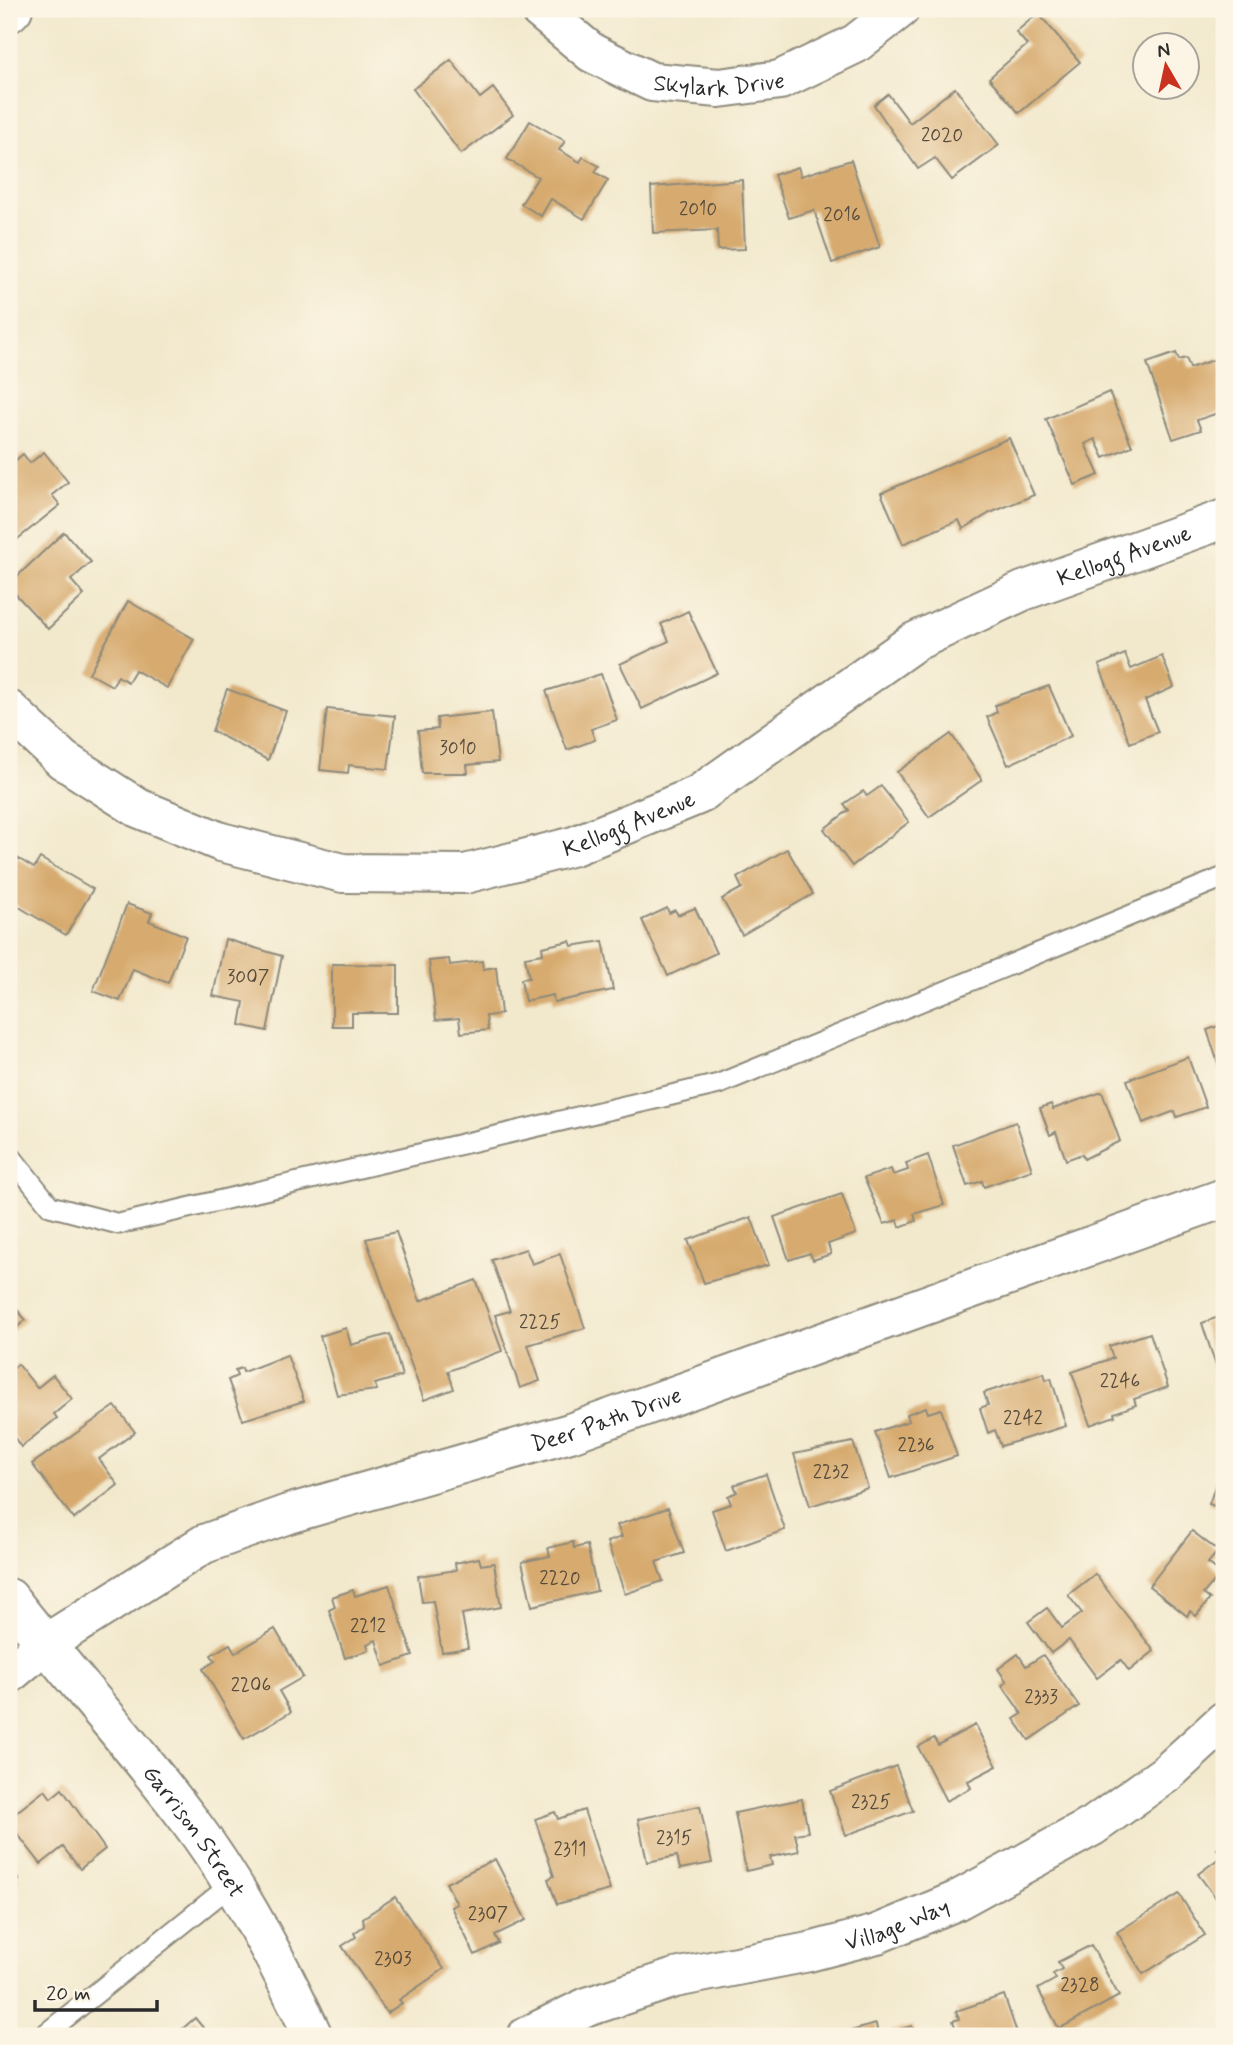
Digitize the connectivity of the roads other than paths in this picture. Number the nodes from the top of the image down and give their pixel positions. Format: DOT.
graph roads {
  1 [pos="13,9"];
  2 [pos="539,9"];
  3 [pos="900,9"];
  4 [pos="9,13"];
  5 [pos="1224,519"];
  6 [pos="9,710"];
  7 [pos="1224,877"];
  8 [pos="9,1154"];
  9 [pos="1224,1198"];
  10 [pos="9,1598"];
  11 [pos="45,1644"];
  12 [pos="9,1674"];
  13 [pos="1224,1721"];
  14 [pos="232,1884"];
  15 [pos="43,2036"];
  16 [pos="313,2036"];
  17 [pos="527,2036"];
  1 -- 4 [label="street"];
  2 -- 3 [label="street, Skylark Drive"];
  5 -- 6 [label="street, Kellogg Avenue"];
  7 -- 8 [label="lane"];
  9 -- 11 [label="street, Deer Path Drive"];
  10 -- 11 [label="street, Garrison Street"];
  11 -- 12 [label="street, Deer Path Drive"];
  11 -- 14 [label="street, Garrison Street"];
  13 -- 17 [label="street, Village Way"];
  14 -- 15 [label="lane"];
  14 -- 16 [label="street, Garrison Street"];
}
